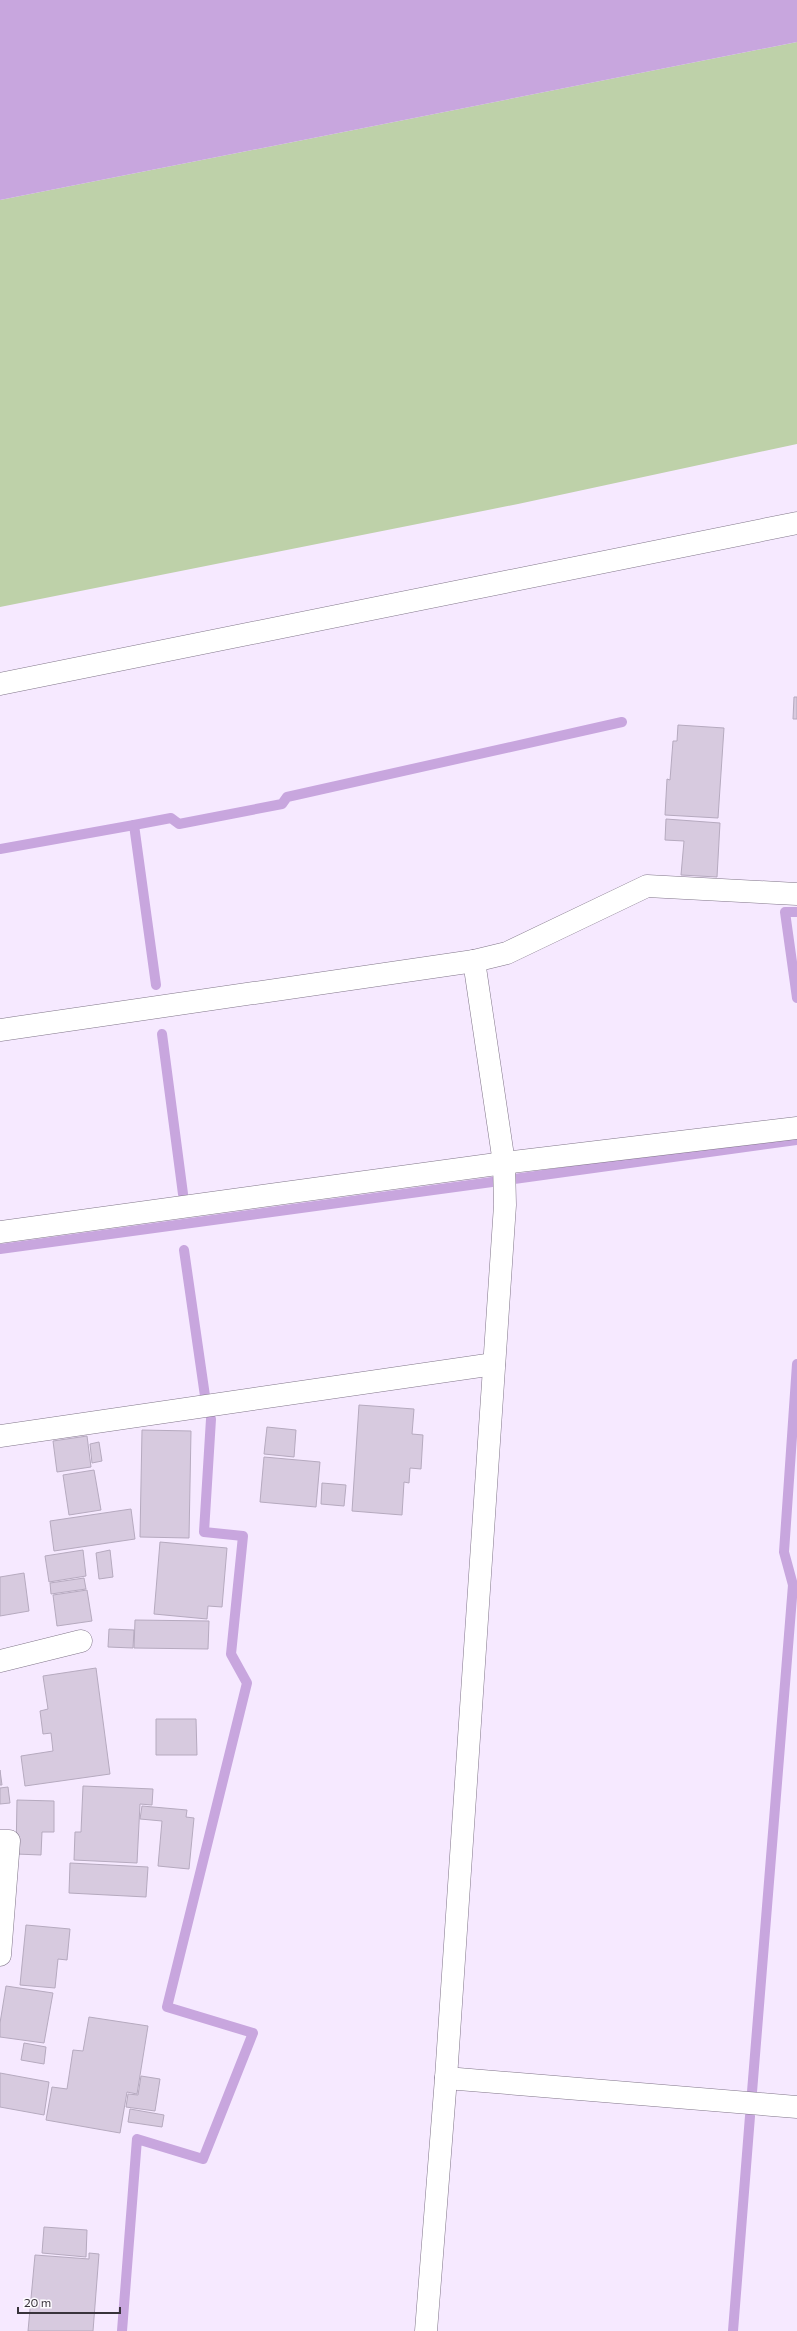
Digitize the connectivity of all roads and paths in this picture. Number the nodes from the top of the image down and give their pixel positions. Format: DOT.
graph roads {
  1 [pos="797,523"];
  2 [pos="0,684"];
  3 [pos="797,894"];
  4 [pos="474,960"];
  5 [pos="0,1030"];
  6 [pos="797,1128"];
  7 [pos="504,1163"];
  8 [pos="0,1232"];
  9 [pos="494,1364"];
  10 [pos="0,1436"];
  11 [pos="80,1642"];
  12 [pos="0,1661"];
  13 [pos="0,1841"];
  14 [pos="0,1955"];
  15 [pos="446,2078"];
  16 [pos="797,2107"];
  17 [pos="426,2331"];
  1 -- 2 [label="street"];
  3 -- 4 [label="street"];
  4 -- 5 [label="street"];
  4 -- 7 [label="street"];
  6 -- 7 [label="street"];
  7 -- 8 [label="street"];
  7 -- 9 [label="street"];
  9 -- 10 [label="street"];
  9 -- 15 [label="street"];
  11 -- 12 [label="street"];
  13 -- 14 [label="street"];
  15 -- 16 [label="street"];
  15 -- 17 [label="street"];
}
